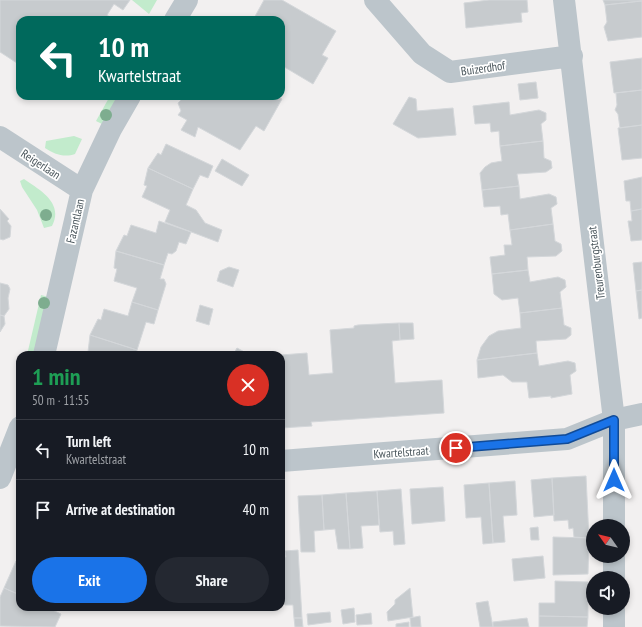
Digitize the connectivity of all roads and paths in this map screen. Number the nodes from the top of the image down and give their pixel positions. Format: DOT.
graph roads {
  1 [pos="187,0"];
  2 [pos="375,0"];
  3 [pos="564,0"];
  4 [pos="177,16"];
  5 [pos="572,56"];
  6 [pos="128,100"];
  7 [pos="0,137"];
  8 [pos="82,190"];
  9 [pos="45,351"];
  10 [pos="642,414"];
  11 [pos="614,420"];
  12 [pos="16,441"];
  13 [pos="285,461"];
  14 [pos="0,478"];
  15 [pos="614,519"];
  16 [pos="614,615"];
  17 [pos="614,627"];
  1 -- 4 [label="street"];
  2 -- 5 [label="street, Buizerdhof"];
  3 -- 5 [label="street, Treurenburgstraat"];
  5 -- 11 [label="street, Treurenburgstraat"];
  6 -- 8 [label="street, Fazantlaan"];
  7 -- 8 [label="street, Reigerlaan"];
  8 -- 9 [label="street, Fazantlaan"];
  10 -- 11 [label="street, Kwartelstraat"];
  11 -- 13 [label="street, Kwartelstraat"];
  11 -- 15 [label="street, Treurenburgstraat"];
  12 -- 14 [label="street"];
  16 -- 17 [label="street"];
}
